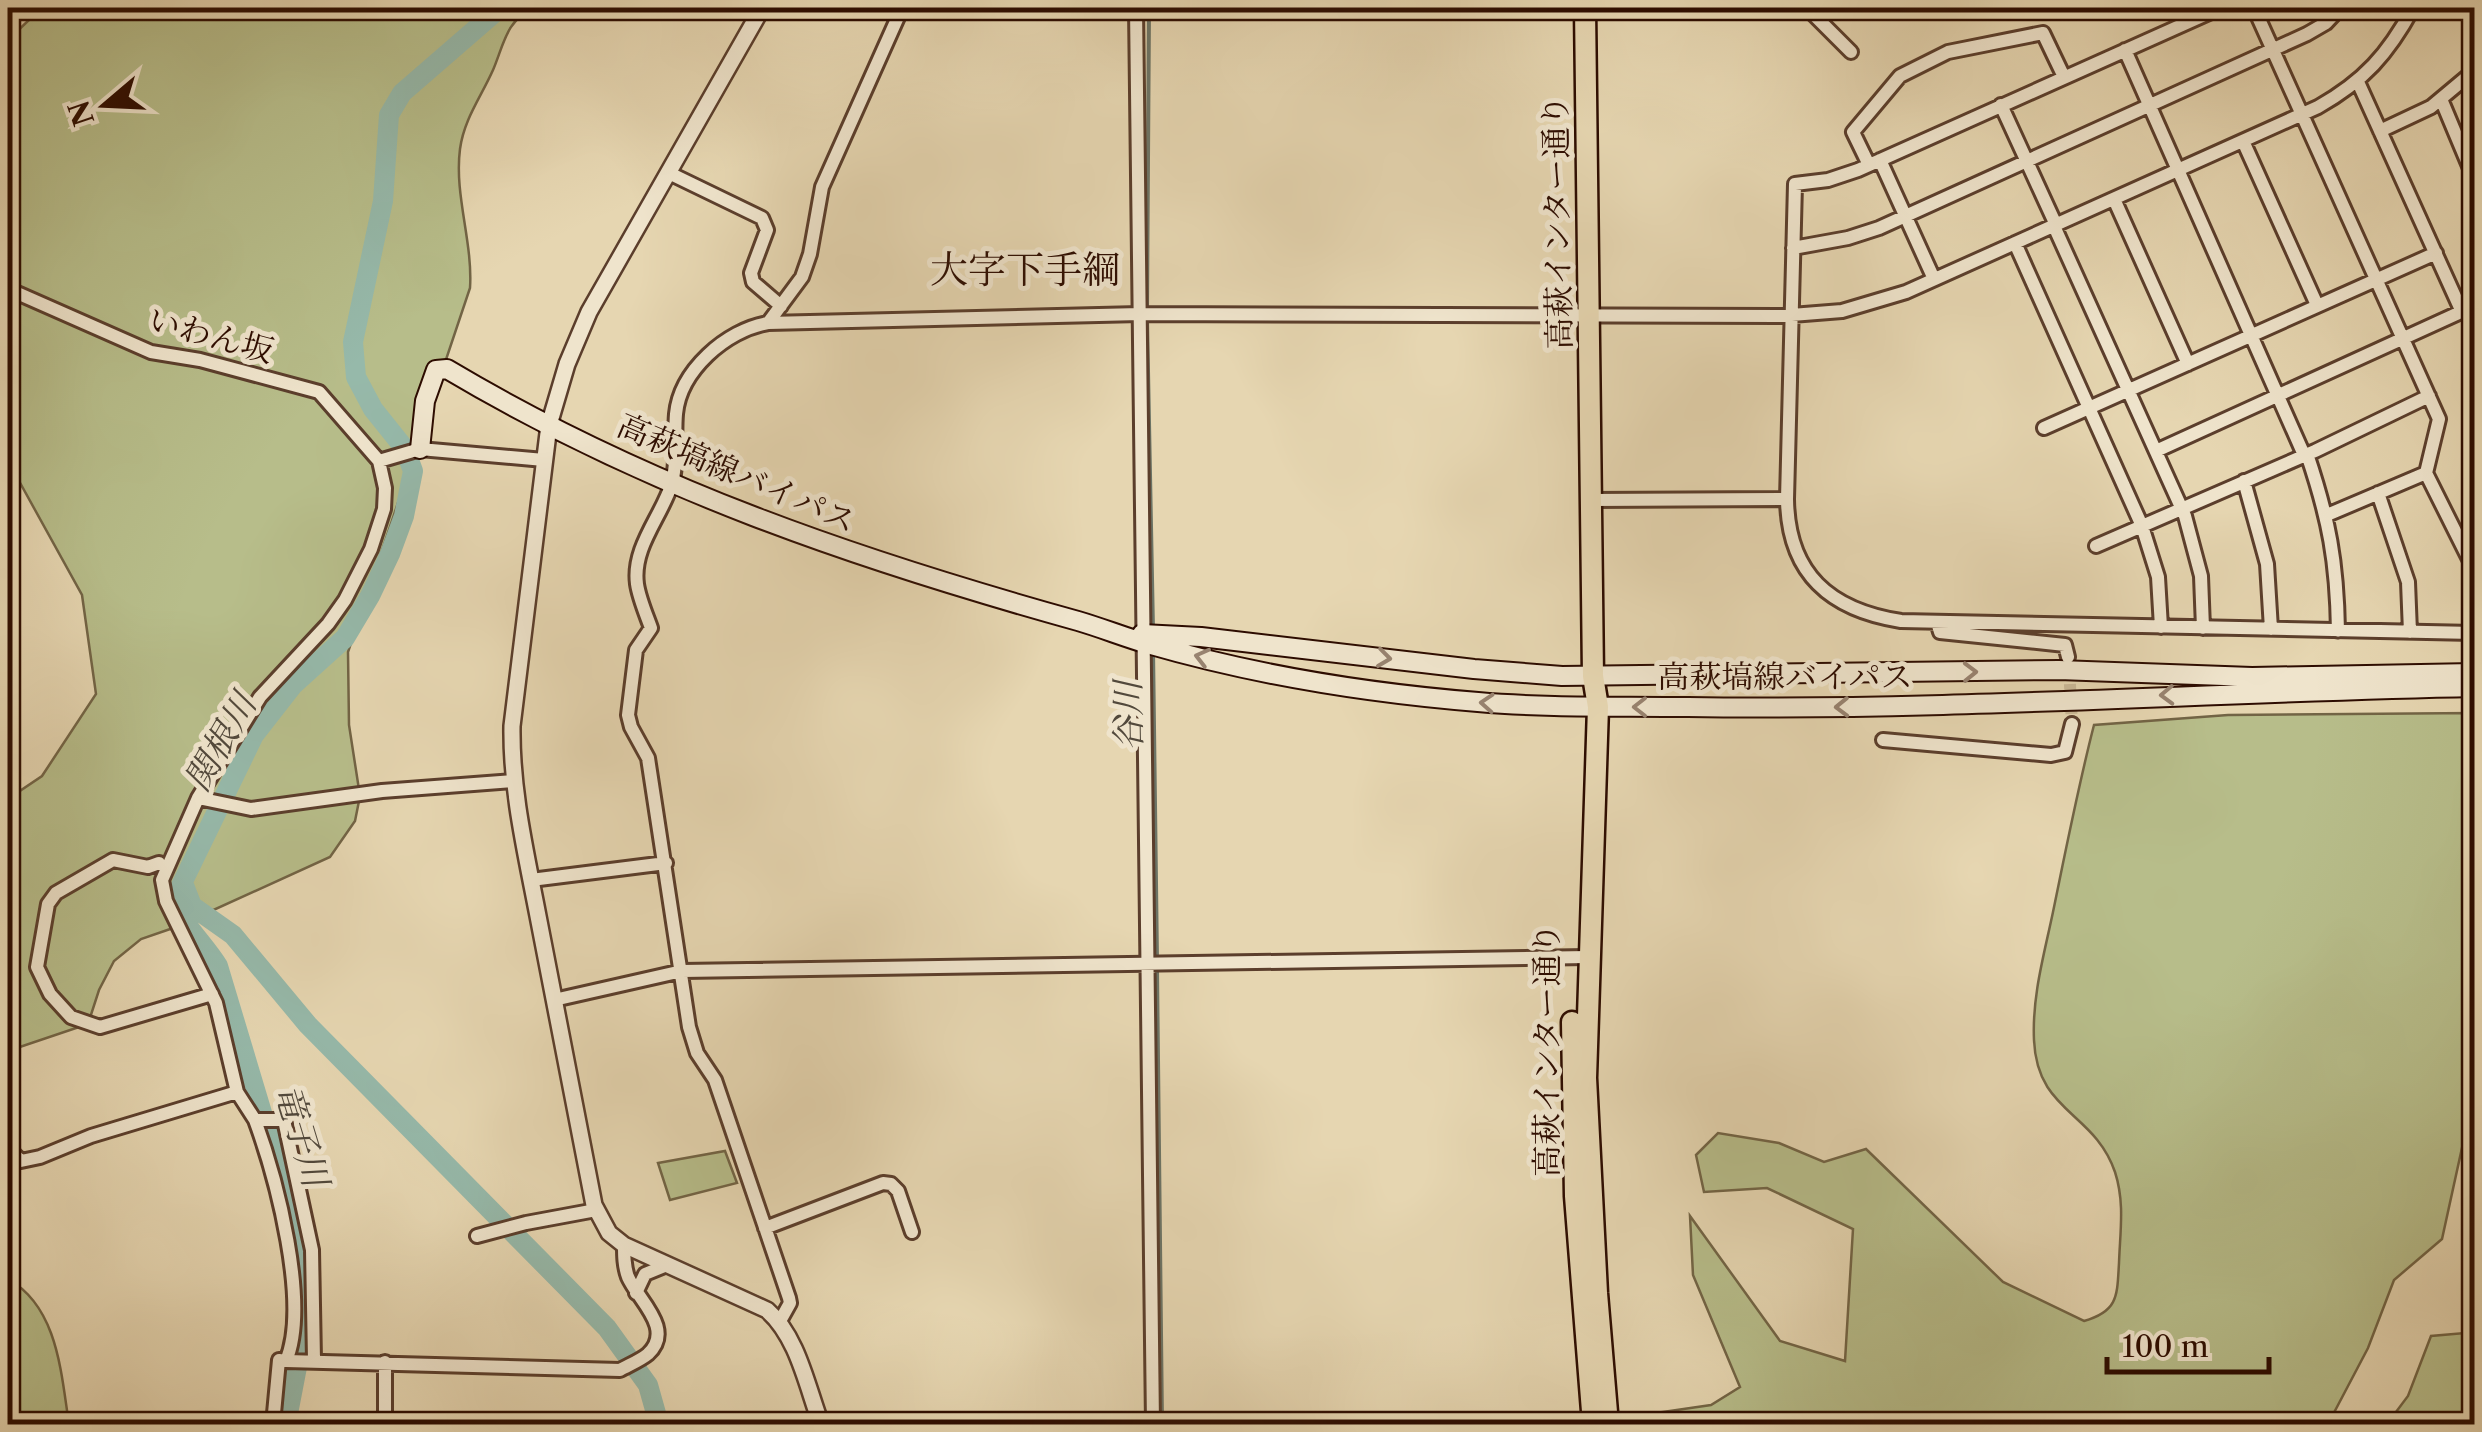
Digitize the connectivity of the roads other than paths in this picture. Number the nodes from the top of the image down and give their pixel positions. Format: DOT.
graph roads {
  1 [pos="762,8"];
  2 [pos="902,8"];
  3 [pos="1136,8"];
  4 [pos="1585,8"];
  5 [pos="1806,8"];
  6 [pos="2220,8"];
  7 [pos="2254,8"];
  8 [pos="2340,8"];
  9 [pos="2413,8"];
  10 [pos="2273,49"];
  11 [pos="2125,50"];
  12 [pos="1851,52"];
  13 [pos="2474,71"];
  14 [pos="2064,78"];
  15 [pos="2358,82"];
  16 [pos="2442,99"];
  17 [pos="2149,105"];
  18 [pos="2001,106"];
  19 [pos="2302,114"];
  20 [pos="2380,131"];
  21 [pos="2243,141"];
  22 [pos="2026,160"];
  23 [pos="1874,162"];
  24 [pos="2178,170"];
  25 [pos="668,173"];
  26 [pos="2474,178"];
  27 [pos="2114,199"];
  28 [pos="8,211"];
  29 [pos="1905,216"];
  30 [pos="2055,225"];
  31 [pos="2014,243"];
  32 [pos="1793,248"];
  33 [pos="8,250"];
  34 [pos="2436,253"];
  35 [pos="1934,279"];
  36 [pos="2376,280"];
  37 [pos="8,289"];
  38 [pos="2317,305"];
  39 [pos="781,306"];
  40 [pos="2468,309"];
  41 [pos="1140,314"];
  42 [pos="1588,315"];
  43 [pos="1792,316"];
  44 [pos="768,323"];
  45 [pos="2252,336"];
  46 [pos="2402,339"];
  47 [pos="2188,364"];
  48 [pos="2129,390"];
  49 [pos="2278,396"];
  50 [pos="2428,396"];
  51 [pos="2089,408"];
  52 [pos="548,425"];
  53 [pos="2044,428"];
  54 [pos="416,450"];
  55 [pos="2156,451"];
  56 [pos="2305,454"];
  57 [pos="383,459"];
  58 [pos="544,460"];
  59 [pos="2426,473"];
  60 [pos="2244,481"];
  61 [pos="672,484"];
  62 [pos="2378,493"];
  63 [pos="1787,499"];
  64 [pos="1590,500"];
  65 [pos="2182,508"];
  66 [pos="2326,515"];
  67 [pos="2142,526"];
  68 [pos="2096,546"];
  69 [pos="2474,569"];
  70 [pos="1937,622"];
  71 [pos="2161,627"];
  72 [pos="2203,628"];
  73 [pos="2271,629"];
  74 [pos="2338,630"];
  75 [pos="2410,632"];
  76 [pos="2474,633"];
  77 [pos="1144,638"];
  78 [pos="2068,657"];
  79 [pos="2474,674"];
  80 [pos="1592,676"];
  81 [pos="2474,688"];
  82 [pos="1591,707"];
  83 [pos="2072,724"];
  84 [pos="1882,740"];
  85 [pos="513,780"];
  86 [pos="206,798"];
  87 [pos="159,862"];
  88 [pos="666,863"];
  89 [pos="531,880"];
  90 [pos="1580,957"];
  91 [pos="1149,964"];
  92 [pos="682,971"];
  93 [pos="212,994"];
  94 [pos="554,1000"];
  95 [pos="237,1092"];
  96 [pos="255,1120"];
  97 [pos="8,1148"];
  98 [pos="596,1210"];
  99 [pos="765,1228"];
  100 [pos="912,1232"];
  101 [pos="477,1236"];
  102 [pos="624,1245"];
  103 [pos="667,1265"];
  104 [pos="636,1292"];
  105 [pos="780,1321"];
  106 [pos="312,1360"];
  107 [pos="286,1361"];
  108 [pos="385,1362"];
  109 [pos="274,1424"];
  110 [pos="385,1424"];
  111 [pos="821,1424"];
  112 [pos="1153,1424"];
  113 [pos="1593,1424"];
  114 [pos="1608,1424"];
  1 -- 25 [label="street"];
  2 -- 39 [label="street"];
  3 -- 41 [label="street"];
  4 -- 42 [label="main road, 高萩インター通り"];
  5 -- 12 [label="street"];
  6 -- 11 [label="street"];
  7 -- 10 [label="street"];
  8 -- 10 [label="street"];
  9 -- 15 [label="street"];
  10 -- 17 [label="street"];
  10 -- 19 [label="street"];
  11 -- 14 [label="street"];
  11 -- 17 [label="street"];
  13 -- 16 [label="street"];
  14 -- 18 [label="street"];
  14 -- 23 [label="street"];
  15 -- 19 [label="street"];
  15 -- 20 [label="street"];
  16 -- 20 [label="street"];
  16 -- 26 [label="street"];
  17 -- 22 [label="street"];
  17 -- 24 [label="street"];
  18 -- 22 [label="street"];
  18 -- 23 [label="street"];
  19 -- 21 [label="street"];
  19 -- 36 [label="street"];
  20 -- 34 [label="street"];
  21 -- 24 [label="street"];
  21 -- 38 [label="street"];
  22 -- 29 [label="street"];
  22 -- 30 [label="street"];
  23 -- 29 [label="street"];
  23 -- 32 [label="street"];
  24 -- 27 [label="street"];
  24 -- 45 [label="street"];
  25 -- 39 [label="street"];
  25 -- 52 [label="street"];
  27 -- 30 [label="street"];
  27 -- 47 [label="street"];
  28 -- 33 [label="street"];
  29 -- 32 [label="street"];
  29 -- 35 [label="street"];
  30 -- 31 [label="street"];
  30 -- 48 [label="street"];
  31 -- 35 [label="street"];
  31 -- 51 [label="street"];
  32 -- 43 [label="street"];
  34 -- 36 [label="street"];
  34 -- 40 [label="street"];
  35 -- 43 [label="street"];
  36 -- 38 [label="street"];
  36 -- 46 [label="street"];
  37 -- 57 [label="street, いわん坂"];
  38 -- 45 [label="street"];
  39 -- 44 [label="street"];
  40 -- 46 [label="street"];
  41 -- 42 [label="street"];
  41 -- 44 [label="street"];
  41 -- 77 [label="street"];
  42 -- 43 [label="street"];
  42 -- 64 [label="main road, 高萩インター通り"];
  43 -- 63 [label="street"];
  44 -- 61 [label="street"];
  45 -- 47 [label="street"];
  45 -- 49 [label="street"];
  46 -- 49 [label="street"];
  46 -- 50 [label="street"];
  47 -- 48 [label="street"];
  48 -- 51 [label="street"];
  48 -- 55 [label="street"];
  49 -- 55 [label="street"];
  49 -- 56 [label="street"];
  50 -- 56 [label="street"];
  50 -- 59 [label="street"];
  51 -- 53 [label="street"];
  51 -- 67 [label="street"];
  52 -- 54 [label="main road, 高萩塙線バイパス"];
  52 -- 58 [label="street"];
  52 -- 61 [label="main road, 高萩塙線バイパス"];
  54 -- 57 [label="street"];
  54 -- 58 [label="street"];
  55 -- 65 [label="street"];
  56 -- 60 [label="street"];
  56 -- 66 [label="street"];
  57 -- 86 [label="street"];
  58 -- 85 [label="street"];
  59 -- 62 [label="street"];
  59 -- 69 [label="street"];
  60 -- 65 [label="street"];
  60 -- 73 [label="street"];
  61 -- 77 [label="main road, 高萩塙線バイパス"];
  61 -- 88 [label="street"];
  62 -- 66 [label="street"];
  62 -- 75 [label="street"];
  63 -- 64 [label="street"];
  63 -- 70 [label="street"];
  64 -- 80 [label="main road, 高萩インター通り"];
  65 -- 67 [label="street"];
  65 -- 72 [label="street"];
  66 -- 74 [label="street"];
  67 -- 68 [label="street"];
  67 -- 71 [label="street"];
  70 -- 71 [label="street"];
  70 -- 78 [label="street"];
  71 -- 72 [label="street"];
  72 -- 73 [label="street"];
  73 -- 74 [label="street"];
  74 -- 75 [label="street"];
  75 -- 76 [label="street"];
  77 -- 80 [label="main road, 高萩塙線バイパス, one-way"];
  82 -- 77 [label="main road, 高萩塙線バイパス, one-way"];
  77 -- 91 [label="street"];
  80 -- 79 [label="main road, 高萩塙線バイパス, one-way"];
  80 -- 82 [label="main road, 高萩インター通り"];
  81 -- 82 [label="main road, 高萩塙線バイパス, one-way"];
  82 -- 90 [label="main road, 高萩インター通り"];
  83 -- 84 [label="street"];
  85 -- 86 [label="street"];
  85 -- 89 [label="street"];
  86 -- 93 [label="street"];
  87 -- 93 [label="street"];
  88 -- 89 [label="street"];
  88 -- 92 [label="street"];
  89 -- 94 [label="street"];
  90 -- 91 [label="street"];
  90 -- 113 [label="main road, 高萩インター通り"];
  90 -- 114 [label="main road, 高萩インター通り"];
  91 -- 92 [label="street"];
  91 -- 112 [label="street"];
  92 -- 94 [label="street"];
  92 -- 99 [label="street"];
  93 -- 95 [label="street"];
  94 -- 98 [label="street"];
  95 -- 96 [label="street"];
  95 -- 97 [label="street"];
  96 -- 106 [label="street"];
  96 -- 107 [label="street"];
  98 -- 101 [label="street"];
  98 -- 102 [label="street"];
  99 -- 100 [label="street"];
  99 -- 105 [label="street"];
  102 -- 103 [label="street"];
  102 -- 104 [label="street"];
  103 -- 104 [label="street"];
  103 -- 105 [label="street"];
  104 -- 108 [label="street"];
  105 -- 111 [label="street"];
  106 -- 107 [label="street"];
  106 -- 108 [label="street"];
  107 -- 109 [label="street"];
  108 -- 110 [label="street"];
}
